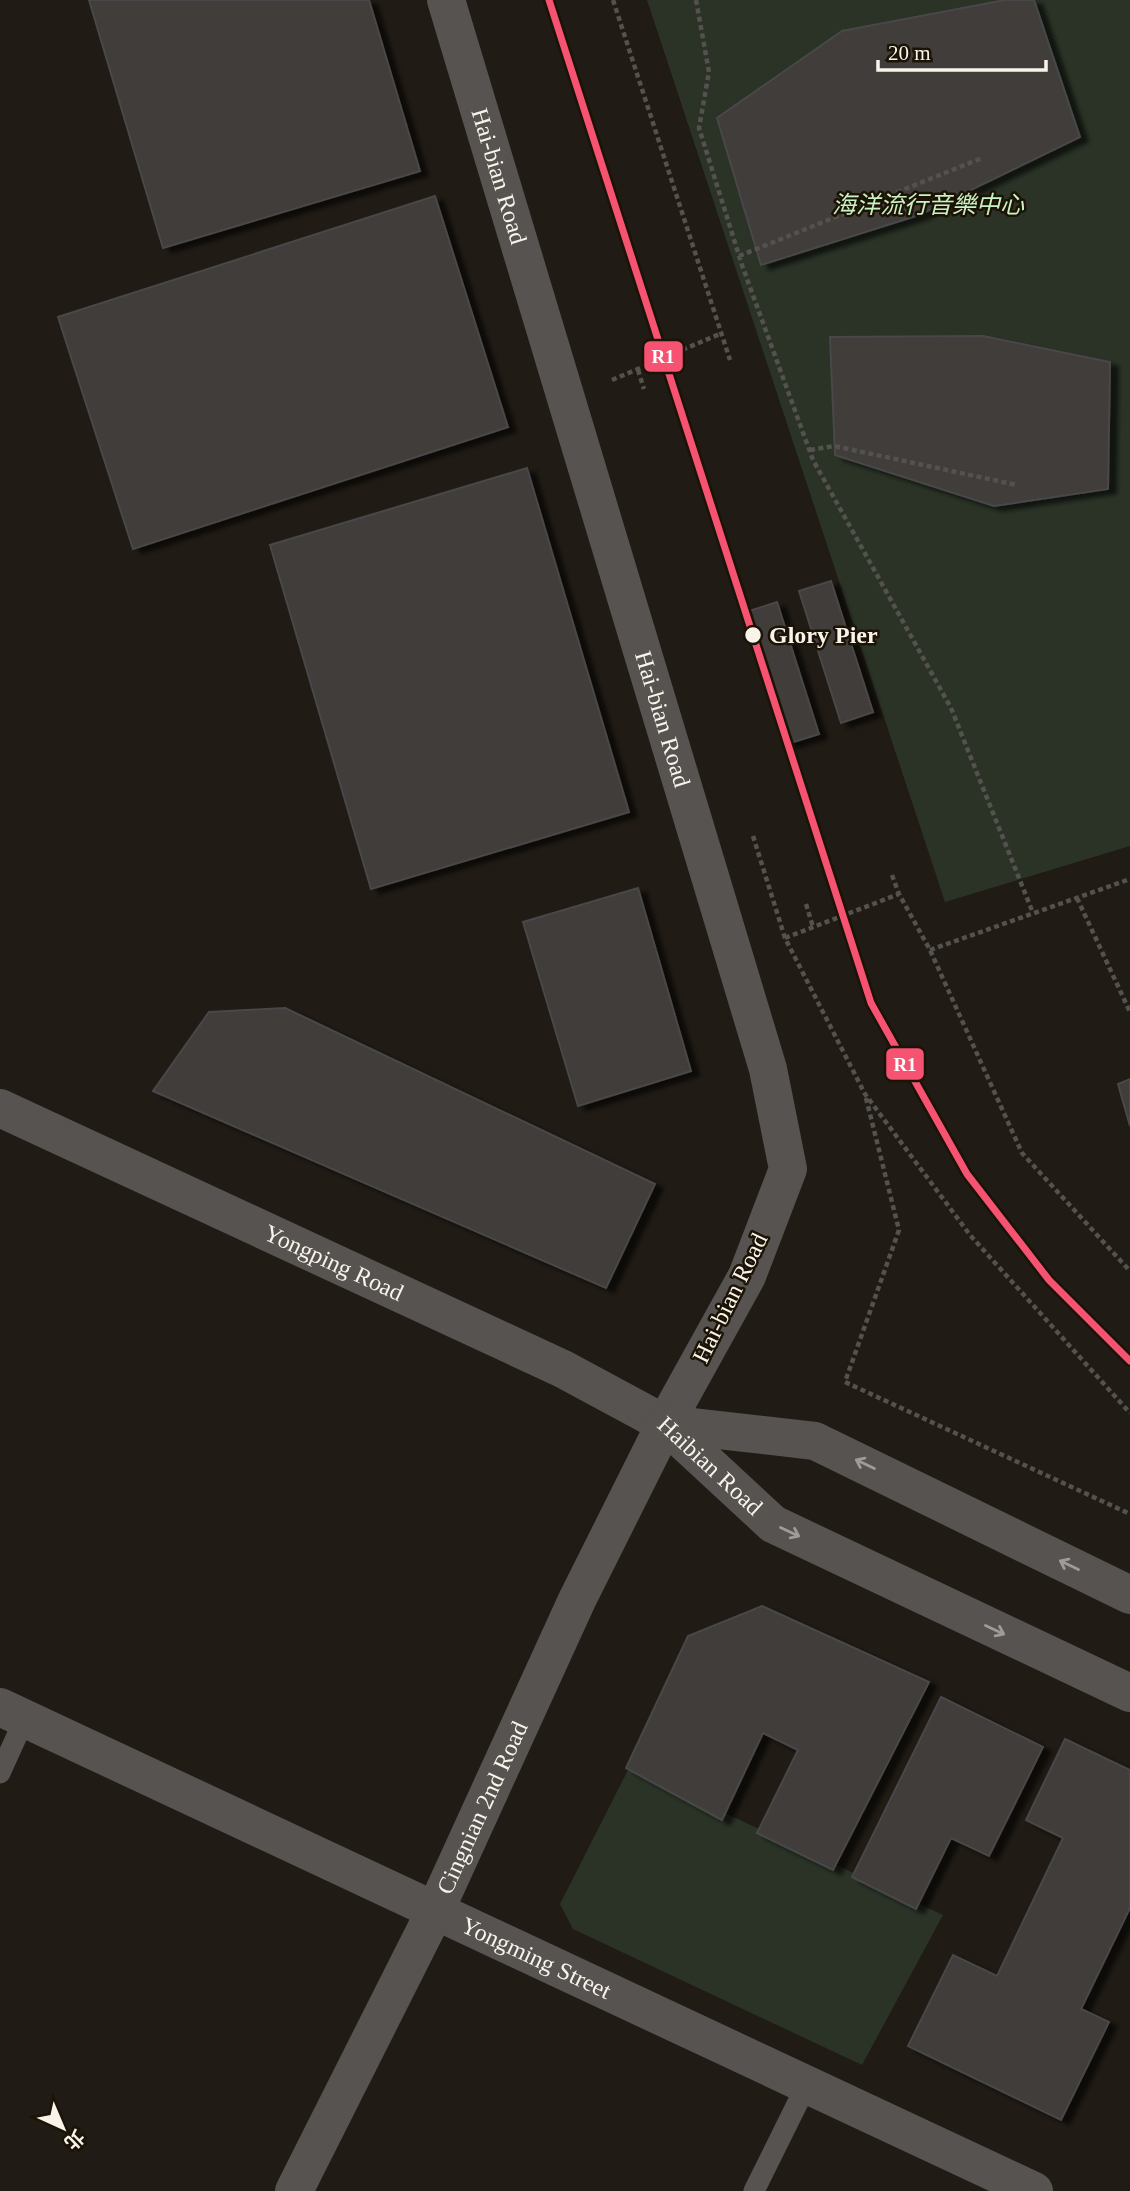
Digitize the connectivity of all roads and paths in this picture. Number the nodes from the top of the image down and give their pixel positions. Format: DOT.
graph roads {
  1 [pos="446,0"];
  2 [pos="613,0"];
  3 [pos="696,0"];
  4 [pos="982,158"];
  5 [pos="739,256"];
  6 [pos="722,333"];
  7 [pos="730,360"];
  8 [pos="638,369"];
  9 [pos="644,389"];
  10 [pos="566,400"];
  11 [pos="810,450"];
  12 [pos="1017,485"];
  13 [pos="892,875"];
  14 [pos="1130,879"];
  15 [pos="899,894"];
  16 [pos="1077,898"];
  17 [pos="806,904"];
  18 [pos="1032,914"];
  19 [pos="813,927"];
  20 [pos="785,938"];
  21 [pos="930,950"];
  22 [pos="734,957"];
  23 [pos="1130,1012"];
  24 [pos="865,1094"];
  25 [pos="0,1108"];
  26 [pos="1130,1271"];
  27 [pos="1130,1413"];
  28 [pos="665,1424"];
  29 [pos="1130,1514"];
  30 [pos="1130,1595"];
  31 [pos="1130,1693"];
  32 [pos="13,1712"];
  33 [pos="0,1773"];
  34 [pos="435,1911"];
  35 [pos="807,2084"];
  36 [pos="294,2191"];
  37 [pos="754,2191"];
  38 [pos="1034,2191"];
  1 -- 10 [label="street, Hai-bian Road"];
  2 -- 6 [label="path"];
  3 -- 5 [label="path"];
  4 -- 5 [label="path"];
  5 -- 11 [label="path"];
  6 -- 7 [label="path"];
  6 -- 8 [label="path"];
  8 -- 9 [label="path"];
  8 -- 10 [label="path"];
  10 -- 22 [label="street, Hai-bian Road"];
  11 -- 12 [label="path"];
  11 -- 18 [label="path"];
  13 -- 15 [label="path"];
  14 -- 16 [label="path"];
  15 -- 19 [label="path"];
  15 -- 21 [label="path"];
  16 -- 18 [label="path"];
  16 -- 23 [label="path"];
  17 -- 19 [label="path"];
  18 -- 21 [label="path"];
  19 -- 20 [label="path"];
  20 -- 22 [label="path"];
  20 -- 24 [label="path"];
  21 -- 26 [label="path"];
  22 -- 28 [label="street, Hai-bian Road"];
  24 -- 27 [label="path"];
  24 -- 29 [label="path"];
  25 -- 28 [label="street, Yongping Road"];
  30 -- 28 [label="street, Haibian Road, one-way"];
  28 -- 31 [label="street, Haibian Road, one-way"];
  28 -- 34 [label="street, Cingnian 2nd Road"];
  32 -- 33 [label="lane"];
  32 -- 34 [label="street, Yongming Street"];
  34 -- 35 [label="street, Yongming Street"];
  34 -- 36 [label="street, Cingnian 2nd Road"];
  35 -- 37 [label="lane"];
  35 -- 38 [label="street, Yongming Street"];
}
